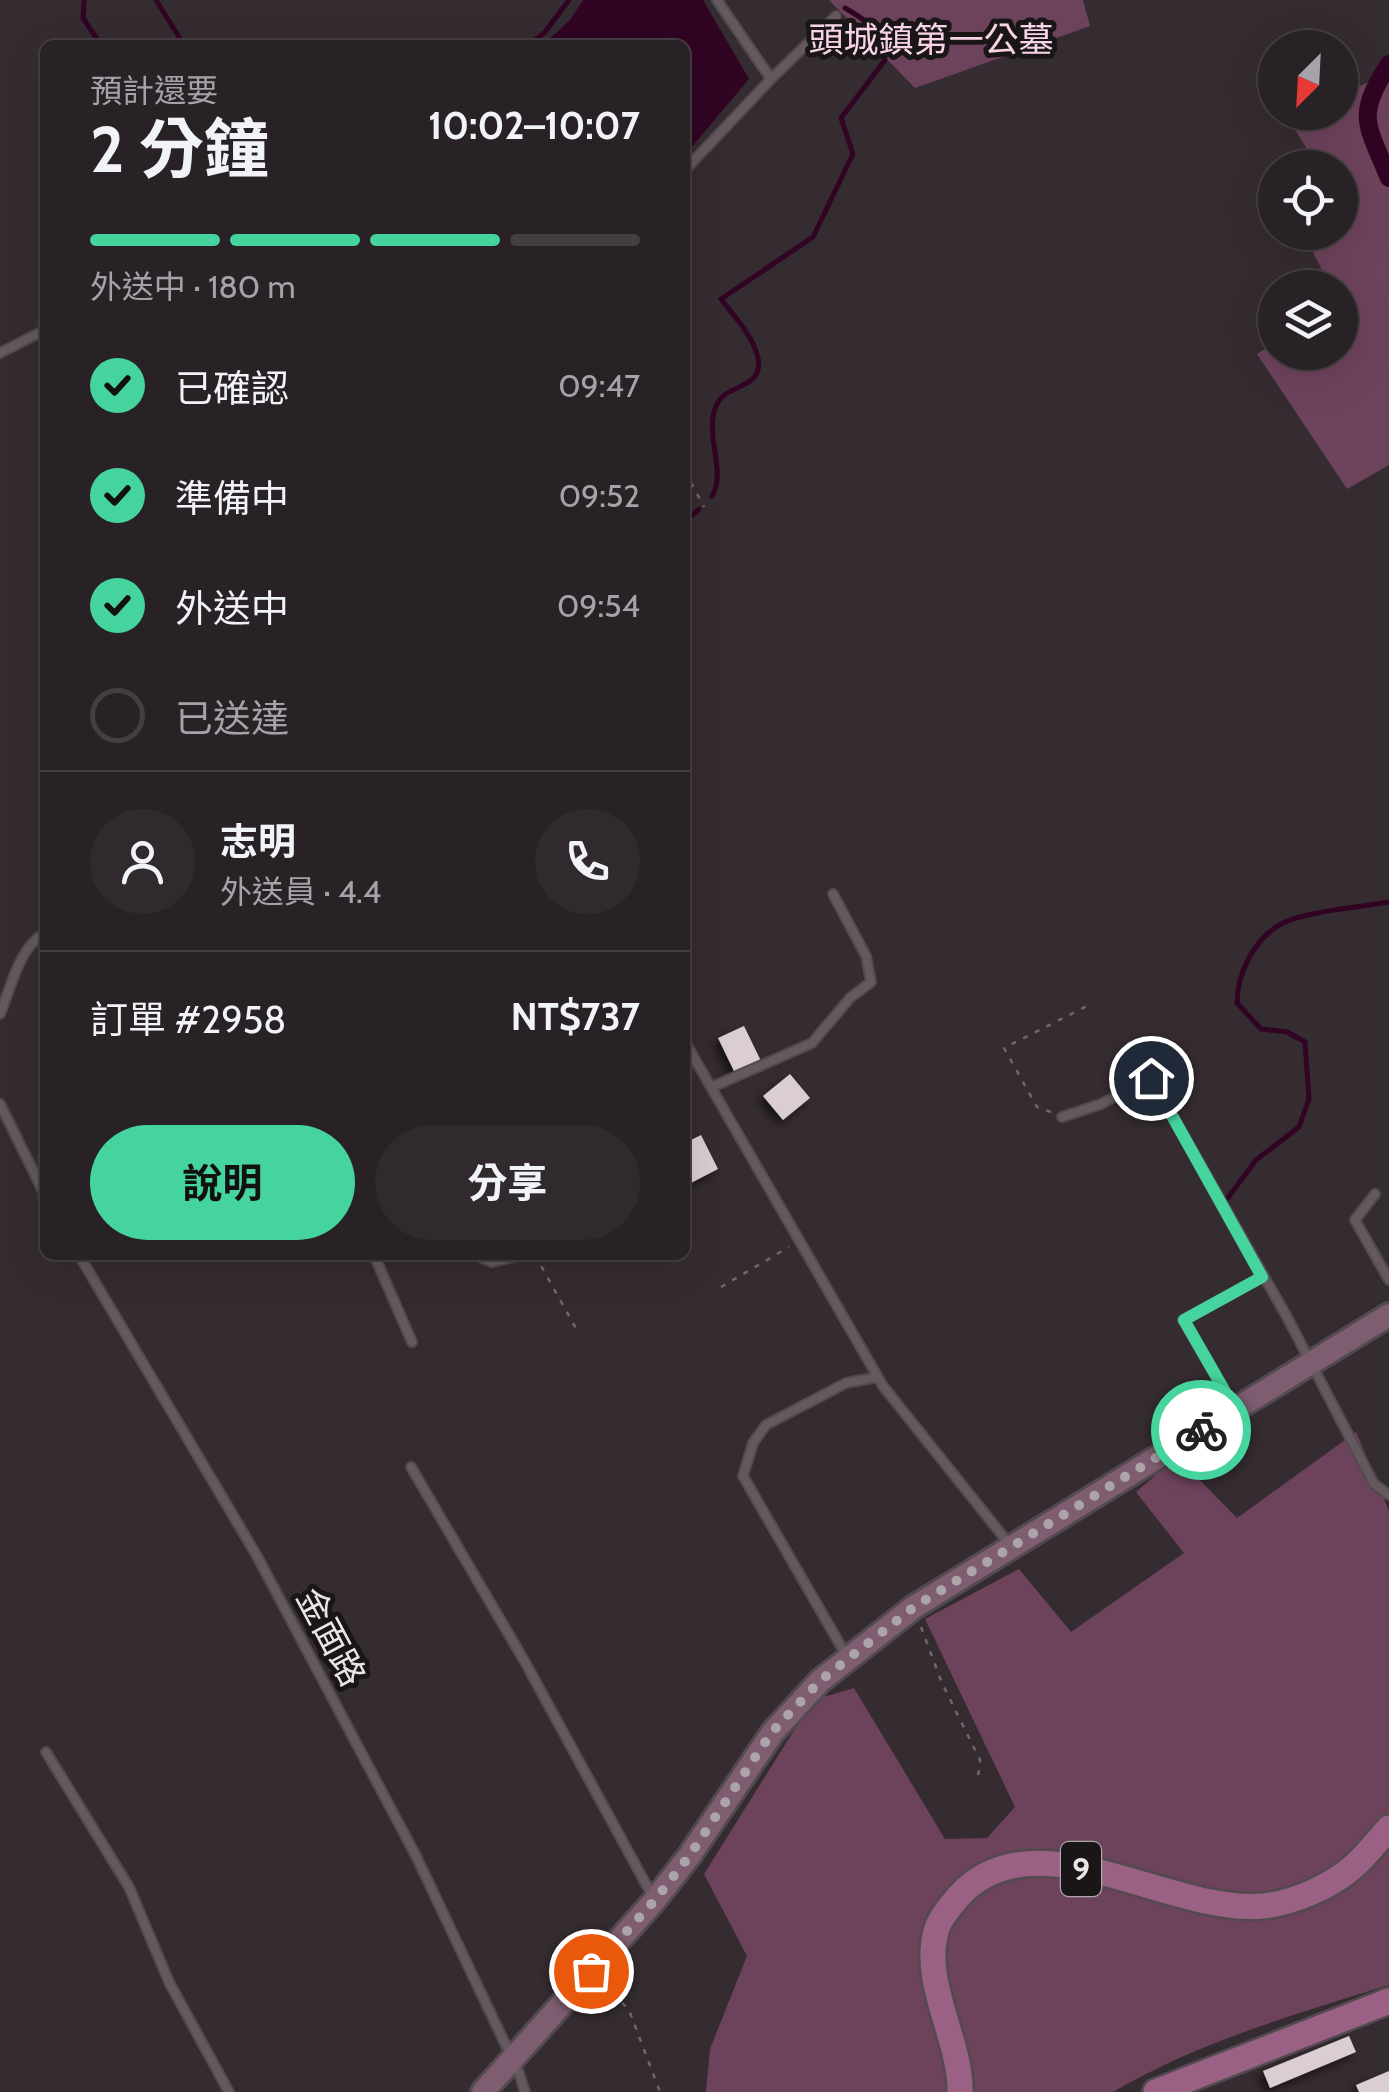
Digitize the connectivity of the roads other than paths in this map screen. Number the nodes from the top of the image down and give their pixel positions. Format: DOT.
graph roads {
  1 [pos="717,0"];
  2 [pos="836,16"];
  3 [pos="772,79"];
  4 [pos="690,165"];
  5 [pos="40,333"];
  6 [pos="0,353"];
  7 [pos="833,894"];
  8 [pos="40,936"];
  9 [pos="1,1008"];
  10 [pos="690,1050"];
  11 [pos="712,1087"];
  12 [pos="0,1104"];
  13 [pos="1062,1117"];
  14 [pos="40,1185"];
  15 [pos="1375,1194"];
  16 [pos="82,1260"];
  17 [pos="376,1260"];
  18 [pos="1262,1277"];
  19 [pos="1389,1280"];
  20 [pos="1388,1319"];
  21 [pos="412,1342"];
  22 [pos="1310,1364"];
  23 [pos="878,1378"];
  24 [pos="1235,1409"];
  25 [pos="411,1467"];
  26 [pos="1389,1495"];
  27 [pos="1011,1547"];
  28 [pos="848,1658"];
  29 [pos="46,1752"];
  30 [pos="1389,1828"];
  31 [pos="655,1900"];
  32 [pos="1389,2001"];
  33 [pos="510,2058"];
  34 [pos="228,2092"];
  35 [pos="483,2092"];
  36 [pos="525,2092"];
  37 [pos="960,2092"];
  38 [pos="1156,2092"];
  1 -- 3 [label="lane"];
  2 -- 3 [label="lane"];
  3 -- 4 [label="lane"];
  5 -- 6 [label="lane"];
  7 -- 11 [label="lane"];
  8 -- 9 [label="lane"];
  10 -- 11 [label="lane"];
  11 -- 23 [label="lane"];
  12 -- 14 [label="lane"];
  13 -- 18 [label="lane"];
  15 -- 19 [label="lane"];
  16 -- 33 [label="lane, 金面路"];
  17 -- 21 [label="lane"];
  18 -- 22 [label="lane"];
  18 -- 24 [label="lane"];
  20 -- 22 [label="street"];
  22 -- 24 [label="street"];
  22 -- 26 [label="lane"];
  23 -- 27 [label="lane"];
  23 -- 28 [label="lane"];
  24 -- 27 [label="street"];
  25 -- 31 [label="lane"];
  27 -- 28 [label="street"];
  28 -- 31 [label="street"];
  29 -- 34 [label="lane"];
  30 -- 37 [label="main road, 9"];
  31 -- 33 [label="street"];
  32 -- 38 [label="main road"];
  33 -- 35 [label="street"];
  33 -- 36 [label="lane, 金面路"];
}
